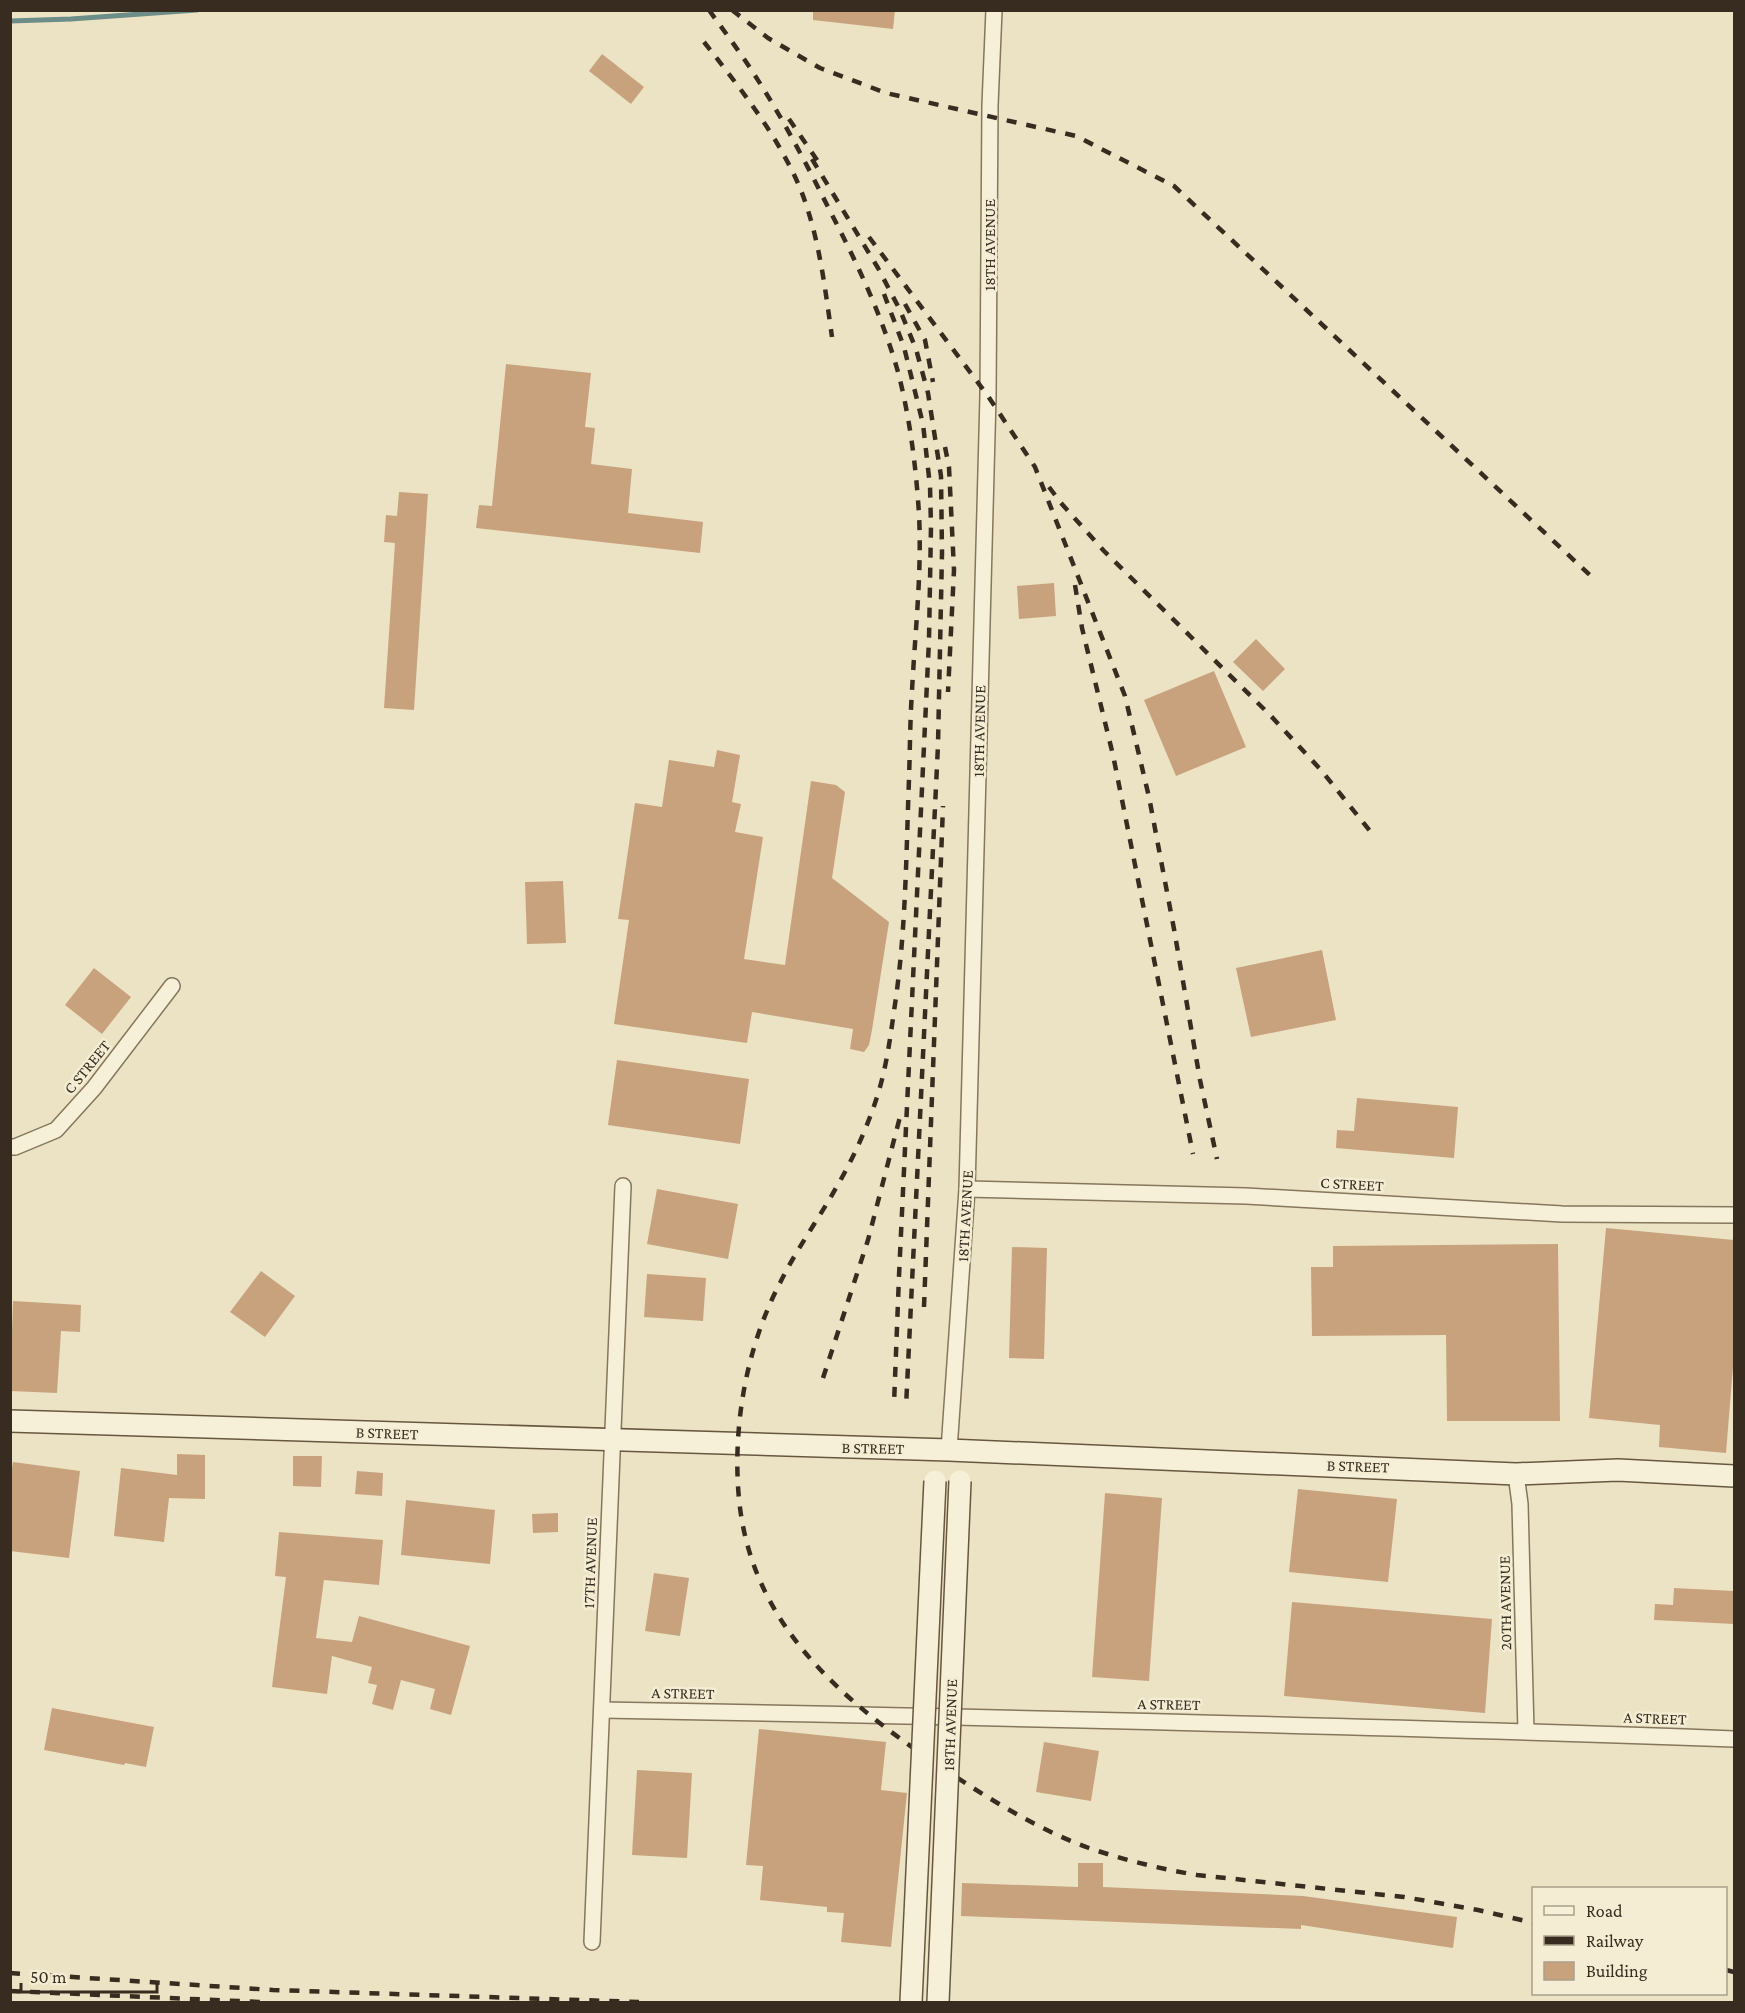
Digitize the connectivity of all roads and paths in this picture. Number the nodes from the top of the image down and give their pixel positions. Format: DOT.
graph roads {
  1 [pos="994,10"];
  2 [pos="172,986"];
  3 [pos="10,1147"];
  4 [pos="623,1186"];
  5 [pos="967,1189"];
  6 [pos="1734,1215"];
  7 [pos="10,1421"];
  8 [pos="613,1440"];
  9 [pos="949,1450"];
  10 [pos="1516,1474"];
  11 [pos="1734,1476"];
  12 [pos="602,1710"];
  13 [pos="1526,1731"];
  14 [pos="1734,1739"];
  15 [pos="592,1942"];
  16 [pos="911,2002"];
  17 [pos="938,2002"];
  1 -- 5 [label="street, 18TH AVENUE"];
  2 -- 3 [label="street, C STREET"];
  4 -- 8 [label="street, 17TH AVENUE"];
  5 -- 6 [label="street, C STREET"];
  5 -- 9 [label="street, 18TH AVENUE"];
  7 -- 8 [label="street, B STREET"];
  8 -- 9 [label="street, B STREET"];
  8 -- 12 [label="street, 17TH AVENUE"];
  9 -- 10 [label="street, B STREET"];
  9 -- 16 [label="street, 18TH AVENUE, bridge"];
  9 -- 17 [label="street, 18TH AVENUE, bridge"];
  10 -- 11 [label="street, B STREET"];
  10 -- 13 [label="street, 20TH AVENUE"];
  12 -- 13 [label="street, A STREET"];
  12 -- 15 [label="street, 17TH AVENUE"];
  13 -- 14 [label="street, A STREET"];
}
